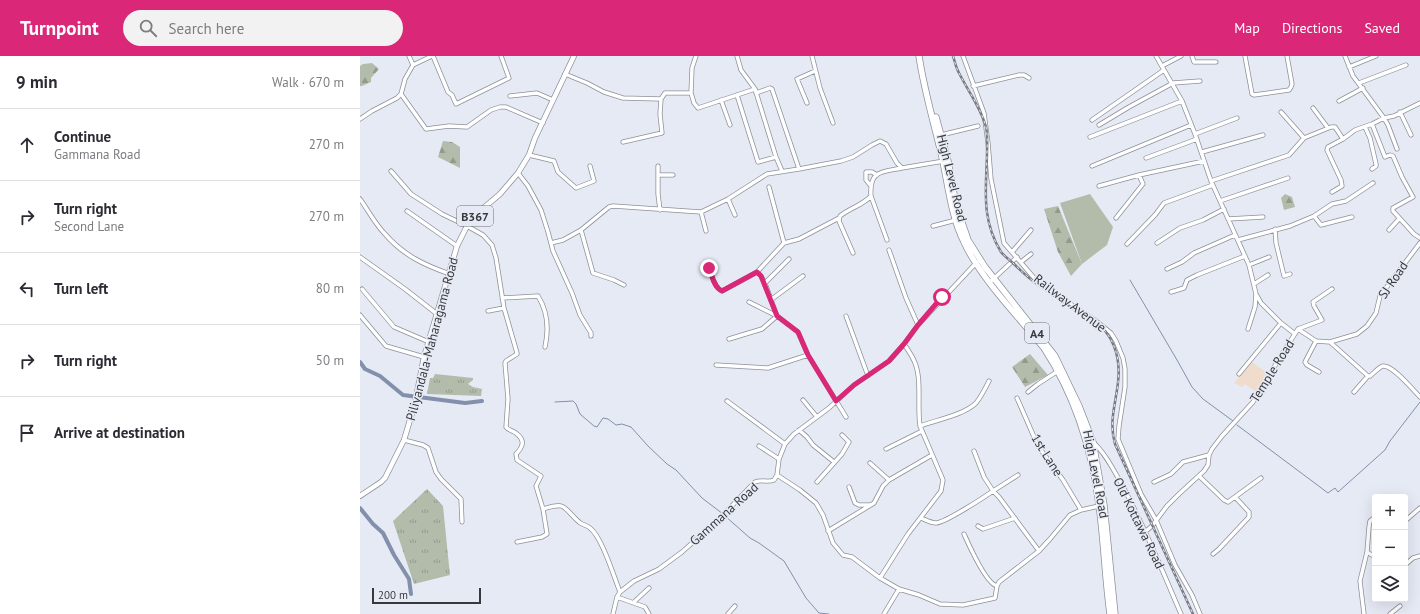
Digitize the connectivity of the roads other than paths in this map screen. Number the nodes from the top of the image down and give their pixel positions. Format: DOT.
graph roads {
  1 [pos="410,56"];
  2 [pos="433,56"];
  3 [pos="501,56"];
  4 [pos="574,56"];
  5 [pos="696,56"];
  6 [pos="737,56"];
  7 [pos="812,56"];
  8 [pos="919,56"];
  9 [pos="963,56"];
  10 [pos="1156,56"];
  11 [pos="1181,56"];
  12 [pos="1192,56"];
  13 [pos="1245,56"];
  14 [pos="1287,56"];
  15 [pos="1345,56"];
  16 [pos="1376,56"];
  17 [pos="1216,62"];
  18 [pos="413,65"];
  19 [pos="920,65"];
  20 [pos="1406,65"];
  21 [pos="1349,67"];
  22 [pos="1163,68"];
  23 [pos="815,71"];
  24 [pos="565,74"];
  25 [pos="1029,78"];
  26 [pos="1200,82"];
  27 [pos="1173,83"];
  28 [pos="1359,83"];
  29 [pos="974,86"];
  30 [pos="1363,88"];
  31 [pos="756,91"];
  32 [pos="691,93"];
  33 [pos="401,94"];
  34 [pos="737,95"];
  35 [pos="510,96"];
  36 [pos="661,99"];
  37 [pos="553,100"];
  38 [pos="721,100"];
  39 [pos="1182,101"];
  40 [pos="1339,101"];
  41 [pos="807,103"];
  42 [pos="1420,103"];
  43 [pos="1314,108"];
  44 [pos="1281,112"];
  45 [pos="1400,112"];
  46 [pos="1237,118"];
  47 [pos="1384,118"];
  48 [pos="360,119"];
  49 [pos="1092,120"];
  50 [pos="543,123"];
  51 [pos="833,123"];
  52 [pos="1372,124"];
  53 [pos="730,125"];
  54 [pos="1099,125"];
  55 [pos="1192,125"];
  56 [pos="978,126"];
  57 [pos="1365,127"];
  58 [pos="1328,128"];
  59 [pos="941,134"];
  60 [pos="1195,134"];
  61 [pos="1263,135"];
  62 [pos="1411,135"];
  63 [pos="1090,137"];
  64 [pos="1304,138"];
  65 [pos="1197,139"];
  66 [pos="1343,139"];
  67 [pos="623,142"];
  68 [pos="1397,149"];
  69 [pos="1202,152"];
  70 [pos="529,155"];
  71 [pos="776,158"];
  72 [pos="1146,158"];
  73 [pos="1204,160"];
  74 [pos="945,161"];
  75 [pos="590,166"];
  76 [pos="658,166"];
  77 [pos="1092,166"];
  78 [pos="902,168"];
  79 [pos="800,169"];
  80 [pos="391,170"];
  81 [pos="1372,170"];
  82 [pos="782,172"];
  83 [pos="518,173"];
  84 [pos="658,175"];
  85 [pos="673,175"];
  86 [pos="877,175"];
  87 [pos="1139,175"];
  88 [pos="1288,178"];
  89 [pos="1212,183"];
  90 [pos="1373,183"];
  91 [pos="870,185"];
  92 [pos="1099,186"];
  93 [pos="769,187"];
  94 [pos="1332,192"];
  95 [pos="870,196"];
  96 [pos="360,199"];
  97 [pos="728,199"];
  98 [pos="1220,202"];
  99 [pos="1224,209"];
  100 [pos="660,210"];
  101 [pos="407,211"];
  102 [pos="701,212"];
  103 [pos="735,215"];
  104 [pos="1314,216"];
  105 [pos="1263,217"];
  106 [pos="1352,217"];
  107 [pos="839,218"];
  108 [pos="1116,218"];
  109 [pos="1399,218"];
  110 [pos="958,219"];
  111 [pos="1228,219"];
  112 [pos="467,226"];
  113 [pos="932,226"];
  114 [pos="1275,229"];
  115 [pos="581,230"];
  116 [pos="706,230"];
  117 [pos="1031,230"];
  118 [pos="1389,230"];
  119 [pos="1235,235"];
  120 [pos="1420,238"];
  121 [pos="887,240"];
  122 [pos="1238,240"];
  123 [pos="551,243"];
  124 [pos="784,243"];
  125 [pos="1157,243"];
  126 [pos="1420,243"];
  127 [pos="1127,244"];
  128 [pos="457,246"];
  129 [pos="889,250"];
  130 [pos="1012,252"];
  131 [pos="853,253"];
  132 [pos="1031,254"];
  133 [pos="1244,256"];
  134 [pos="1269,256"];
  135 [pos="360,257"];
  136 [pos="1017,257"];
  137 [pos="789,259"];
  138 [pos="977,261"];
  139 [pos="1021,262"];
  140 [pos="1249,265"];
  141 [pos="709,268"];
  142 [pos="1168,269"];
  143 [pos="757,272"];
  144 [pos="450,274"];
  145 [pos="1290,274"];
  146 [pos="1268,275"];
  147 [pos="803,276"];
  148 [pos="992,280"];
  149 [pos="765,283"];
  150 [pos="1254,284"];
  151 [pos="624,285"];
  152 [pos="362,289"];
  153 [pos="1332,290"];
  154 [pos="1171,292"];
  155 [pos="1256,294"];
  156 [pos="502,298"];
  157 [pos="772,299"];
  158 [pos="749,302"];
  159 [pos="504,308"];
  160 [pos="488,310"];
  161 [pos="437,314"];
  162 [pos="360,315"];
  163 [pos="777,316"];
  164 [pos="846,316"];
  165 [pos="1281,323"];
  166 [pos="918,325"];
  167 [pos="1248,329"];
  168 [pos="1298,329"];
  169 [pos="1295,334"];
  170 [pos="591,336"];
  171 [pos="729,339"];
  172 [pos="1316,341"];
  173 [pos="428,342"];
  174 [pos="1330,342"];
  175 [pos="904,344"];
  176 [pos="545,347"];
  177 [pos="808,355"];
  178 [pos="424,357"];
  179 [pos="716,365"];
  180 [pos="1058,371"];
  181 [pos="1319,372"];
  182 [pos="1239,374"];
  183 [pos="868,376"];
  184 [pos="1368,376"];
  185 [pos="989,382"];
  186 [pos="1028,392"];
  187 [pos="1354,392"];
  188 [pos="1420,397"];
  189 [pos="1018,398"];
  190 [pos="803,400"];
  191 [pos="727,401"];
  192 [pos="836,401"];
  193 [pos="846,416"];
  194 [pos="817,417"];
  195 [pos="920,426"];
  196 [pos="799,430"];
  197 [pos="922,431"];
  198 [pos="842,435"];
  199 [pos="404,440"];
  200 [pos="1090,441"];
  201 [pos="786,444"];
  202 [pos="759,446"];
  203 [pos="886,449"];
  204 [pos="974,450"];
  205 [pos="932,455"];
  206 [pos="1209,455"];
  207 [pos="779,459"];
  208 [pos="834,462"];
  209 [pos="870,463"];
  210 [pos="1018,474"];
  211 [pos="777,475"];
  212 [pos="1199,476"];
  213 [pos="1261,478"];
  214 [pos="889,480"];
  215 [pos="817,482"];
  216 [pos="1154,482"];
  217 [pos="849,487"];
  218 [pos="993,491"];
  219 [pos="360,496"];
  220 [pos="1235,497"];
  221 [pos="871,505"];
  222 [pos="1102,505"];
  223 [pos="1420,508"];
  224 [pos="543,509"];
  225 [pos="1081,510"];
  226 [pos="921,518"];
  227 [pos="1015,518"];
  228 [pos="1408,518"];
  229 [pos="1372,519"];
  230 [pos="1156,520"];
  231 [pos="462,522"];
  232 [pos="978,526"];
  233 [pos="828,531"];
  234 [pos="1146,531"];
  235 [pos="964,534"];
  236 [pos="518,542"];
  237 [pos="1038,551"];
  238 [pos="1367,552"];
  239 [pos="1213,554"];
  240 [pos="1372,555"];
  241 [pos="1420,556"];
  242 [pos="1408,563"];
  243 [pos="880,578"];
  244 [pos="996,586"];
  245 [pos="649,588"];
  246 [pos="899,589"];
  247 [pos="620,592"];
  248 [pos="617,597"];
  249 [pos="634,602"];
  250 [pos="736,606"];
  251 [pos="1400,606"];
  252 [pos="613,614"];
  253 [pos="649,614"];
  254 [pos="728,614"];
  255 [pos="884,614"];
  256 [pos="1110,614"];
  257 [pos="1115,614"];
  258 [pos="1181,614"];
  259 [pos="1200,614"];
  260 [pos="1364,614"];
  261 [pos="1390,614"];
  1 -- 18 [label="street"];
  2 -- 3 [label="street"];
  2 -- 18 [label="street"];
  4 -- 24 [label="main road, Piliyandala-Maharagama Road / B367"];
  5 -- 32 [label="street"];
  6 -- 31 [label="street"];
  7 -- 23 [label="street"];
  8 -- 19 [label="highway, High Level Road / A4"];
  9 -- 29 [label="street, Railway Avenue"];
  10 -- 22 [label="street, Temple Road"];
  11 -- 22 [label="street"];
  12 -- 17 [label="street"];
  13 -- 14 [label="street"];
  15 -- 21 [label="street"];
  16 -- 21 [label="street"];
  18 -- 33 [label="street"];
  19 -- 59 [label="highway, High Level Road / A4"];
  19 -- 74 [label="highway, High Level Road / A4"];
  20 -- 28 [label="street"];
  21 -- 28 [label="street"];
  22 -- 27 [label="street, Temple Road"];
  22 -- 49 [label="street"];
  23 -- 41 [label="street"];
  23 -- 51 [label="street"];
  24 -- 36 [label="street"];
  24 -- 37 [label="main road, Piliyandala-Maharagama Road / B367"];
  25 -- 29 [label="street"];
  26 -- 27 [label="street"];
  27 -- 39 [label="street, Temple Road"];
  27 -- 54 [label="street"];
  28 -- 30 [label="street"];
  29 -- 130 [label="street, Railway Avenue"];
  30 -- 40 [label="street"];
  30 -- 47 [label="street"];
  31 -- 34 [label="street"];
  31 -- 71 [label="street"];
  31 -- 79 [label="street"];
  32 -- 36 [label="street"];
  32 -- 38 [label="street"];
  33 -- 48 [label="street"];
  33 -- 50 [label="street"];
  34 -- 38 [label="street"];
  34 -- 71 [label="street"];
  35 -- 37 [label="street"];
  36 -- 67 [label="street"];
  37 -- 50 [label="main road, Piliyandala-Maharagama Road / B367"];
  38 -- 53 [label="street"];
  39 -- 55 [label="street, Temple Road"];
  39 -- 63 [label="street"];
  42 -- 45 [label="street"];
  43 -- 58 [label="street"];
  44 -- 64 [label="street"];
  45 -- 47 [label="street"];
  45 -- 62 [label="street"];
  46 -- 60 [label="street"];
  47 -- 52 [label="street"];
  47 -- 68 [label="street"];
  50 -- 70 [label="main road, Piliyandala-Maharagama Road / B367"];
  52 -- 57 [label="street"];
  52 -- 109 [label="street"];
  55 -- 60 [label="street, Temple Road"];
  55 -- 77 [label="street"];
  56 -- 59 [label="street"];
  57 -- 66 [label="street"];
  57 -- 81 [label="street"];
  58 -- 64 [label="street"];
  58 -- 66 [label="street"];
  59 -- 74 [label="highway, High Level Road / A4"];
  60 -- 65 [label="street, Temple Road"];
  61 -- 69 [label="street"];
  64 -- 89 [label="street"];
  65 -- 69 [label="street, Temple Road"];
  65 -- 72 [label="street"];
  66 -- 94 [label="street"];
  69 -- 73 [label="street, Temple Road"];
  70 -- 75 [label="street"];
  70 -- 83 [label="main road, Piliyandala-Maharagama Road / B367"];
  71 -- 82 [label="street"];
  73 -- 87 [label="street"];
  73 -- 89 [label="street, Temple Road"];
  74 -- 78 [label="street"];
  74 -- 110 [label="highway, High Level Road / A4"];
  76 -- 84 [label="street"];
  78 -- 79 [label="street"];
  78 -- 86 [label="street"];
  79 -- 82 [label="street"];
  80 -- 112 [label="street"];
  82 -- 97 [label="street"];
  83 -- 112 [label="main road, Piliyandala-Maharagama Road / B367"];
  83 -- 123 [label="street"];
  84 -- 85 [label="street"];
  84 -- 100 [label="street"];
  86 -- 91 [label="street"];
  86 -- 91 [label="street"];
  87 -- 92 [label="street"];
  87 -- 108 [label="street"];
  88 -- 98 [label="street"];
  89 -- 98 [label="street, Temple Road"];
  89 -- 127 [label="street"];
  90 -- 104 [label="street"];
  91 -- 95 [label="street"];
  93 -- 124 [label="street"];
  95 -- 107 [label="street"];
  95 -- 121 [label="street"];
  96 -- 144 [label="street"];
  97 -- 102 [label="street"];
  97 -- 103 [label="street"];
  98 -- 99 [label="street, Temple Road"];
  99 -- 111 [label="street, Temple Road"];
  99 -- 125 [label="street"];
  100 -- 102 [label="street"];
  100 -- 115 [label="street"];
  101 -- 128 [label="street"];
  102 -- 116 [label="street"];
  104 -- 106 [label="street"];
  104 -- 114 [label="street"];
  105 -- 111 [label="street"];
  107 -- 124 [label="street"];
  107 -- 131 [label="street"];
  109 -- 118 [label="street"];
  109 -- 120 [label="street"];
  110 -- 113 [label="street"];
  110 -- 138 [label="highway, High Level Road / A4"];
  111 -- 119 [label="street, Temple Road"];
  112 -- 128 [label="main road, Piliyandala-Maharagama Road / B367"];
  112 -- 156 [label="street"];
  114 -- 122 [label="street"];
  114 -- 145 [label="street"];
  115 -- 123 [label="street"];
  115 -- 151 [label="street"];
  117 -- 130 [label="street"];
  119 -- 122 [label="street, Temple Road"];
  119 -- 142 [label="street"];
  122 -- 133 [label="street, Temple Road"];
  123 -- 170 [label="street"];
  124 -- 143 [label="street"];
  126 -- 174 [label="street, SJ Road"];
  128 -- 144 [label="main road, Piliyandala-Maharagama Road / B367"];
  129 -- 166 [label="street"];
  130 -- 136 [label="street, Railway Avenue"];
  132 -- 139 [label="street"];
  133 -- 140 [label="street, Temple Road"];
  133 -- 154 [label="street"];
  134 -- 140 [label="street"];
  135 -- 161 [label="street"];
  136 -- 139 [label="street, Railway Avenue"];
  136 -- 148 [label="street"];
  137 -- 149 [label="street"];
  138 -- 148 [label="highway, High Level Road / A4"];
  138 -- 166 [label="street"];
  139 -- 230 [label="street, Railway Avenue"];
  140 -- 150 [label="street, Temple Road"];
  141 -- 143 [label="street"];
  143 -- 149 [label="street"];
  144 -- 161 [label="main road, Piliyandala-Maharagama Road / B367"];
  146 -- 150 [label="street"];
  147 -- 157 [label="street"];
  148 -- 180 [label="highway, High Level Road / A4"];
  148 -- 200 [label="highway, High Level Road / A4"];
  149 -- 157 [label="street"];
  150 -- 155 [label="street, Temple Road"];
  152 -- 173 [label="street"];
  153 -- 168 [label="street"];
  155 -- 165 [label="street, Temple Road"];
  155 -- 167 [label="street"];
  156 -- 159 [label="street"];
  156 -- 176 [label="street"];
  157 -- 163 [label="street"];
  158 -- 163 [label="street"];
  159 -- 160 [label="street"];
  159 -- 224 [label="street"];
  161 -- 173 [label="main road, Piliyandala-Maharagama Road / B367"];
  162 -- 178 [label="street"];
  163 -- 171 [label="street"];
  163 -- 177 [label="street"];
  164 -- 183 [label="street"];
  165 -- 169 [label="street, Temple Road"];
  165 -- 182 [label="street"];
  166 -- 175 [label="street"];
  168 -- 169 [label="street"];
  168 -- 172 [label="street"];
  169 -- 206 [label="street, Temple Road"];
  172 -- 174 [label="street"];
  172 -- 181 [label="street"];
  173 -- 178 [label="main road, Piliyandala-Maharagama Road / B367"];
  174 -- 184 [label="street"];
  175 -- 183 [label="street"];
  175 -- 195 [label="street"];
  177 -- 179 [label="street"];
  177 -- 192 [label="street"];
  178 -- 199 [label="main road, Piliyandala-Maharagama Road / B367"];
  180 -- 186 [label="street"];
  180 -- 200 [label="highway, High Level Road / A4"];
  183 -- 192 [label="street"];
  184 -- 187 [label="street"];
  184 -- 188 [label="street"];
  185 -- 195 [label="street"];
  189 -- 225 [label="street, 1st Lane"];
  190 -- 194 [label="street"];
  191 -- 201 [label="street"];
  192 -- 193 [label="street"];
  192 -- 194 [label="street"];
  194 -- 196 [label="street"];
  195 -- 197 [label="street"];
  196 -- 201 [label="street"];
  196 -- 208 [label="street"];
  197 -- 203 [label="street"];
  197 -- 205 [label="street"];
  198 -- 208 [label="street"];
  199 -- 219 [label="main road, Piliyandala-Maharagama Road / B367"];
  199 -- 231 [label="street"];
  200 -- 222 [label="highway, High Level Road / A4"];
  200 -- 234 [label="street, Old Kottawa Road"];
  201 -- 207 [label="street"];
  202 -- 207 [label="street"];
  204 -- 218 [label="street"];
  205 -- 214 [label="street"];
  205 -- 226 [label="street"];
  206 -- 212 [label="street, Temple Road"];
  206 -- 216 [label="street"];
  207 -- 211 [label="street"];
  208 -- 215 [label="street"];
  209 -- 214 [label="street"];
  210 -- 218 [label="street"];
  211 -- 233 [label="street"];
  211 -- 247 [label="street, Gammana Road"];
  212 -- 220 [label="street"];
  212 -- 230 [label="street, Temple Road"];
  213 -- 220 [label="street"];
  214 -- 221 [label="street"];
  217 -- 221 [label="street"];
  218 -- 226 [label="street"];
  218 -- 227 [label="street"];
  220 -- 239 [label="street"];
  221 -- 233 [label="street"];
  222 -- 225 [label="street"];
  222 -- 256 [label="highway, High Level Road / A4"];
  222 -- 257 [label="highway, High Level Road / A4"];
  223 -- 228 [label="street"];
  224 -- 236 [label="street"];
  224 -- 247 [label="street"];
  225 -- 237 [label="street"];
  226 -- 243 [label="street"];
  227 -- 232 [label="street"];
  227 -- 237 [label="street"];
  229 -- 238 [label="street"];
  230 -- 234 [label="street, Temple Road"];
  230 -- 259 [label="street, Railway Avenue"];
  233 -- 243 [label="street"];
  234 -- 258 [label="street, Old Kottawa Road"];
  235 -- 244 [label="street"];
  237 -- 244 [label="street"];
  238 -- 240 [label="street"];
  238 -- 260 [label="street"];
  241 -- 242 [label="street"];
  243 -- 246 [label="street"];
  244 -- 246 [label="street"];
  245 -- 249 [label="street"];
  246 -- 255 [label="street"];
  247 -- 248 [label="street, Gammana Road"];
  248 -- 249 [label="street"];
  248 -- 252 [label="street, Gammana Road"];
  249 -- 253 [label="street"];
  250 -- 254 [label="street"];
  251 -- 261 [label="street"];
}
